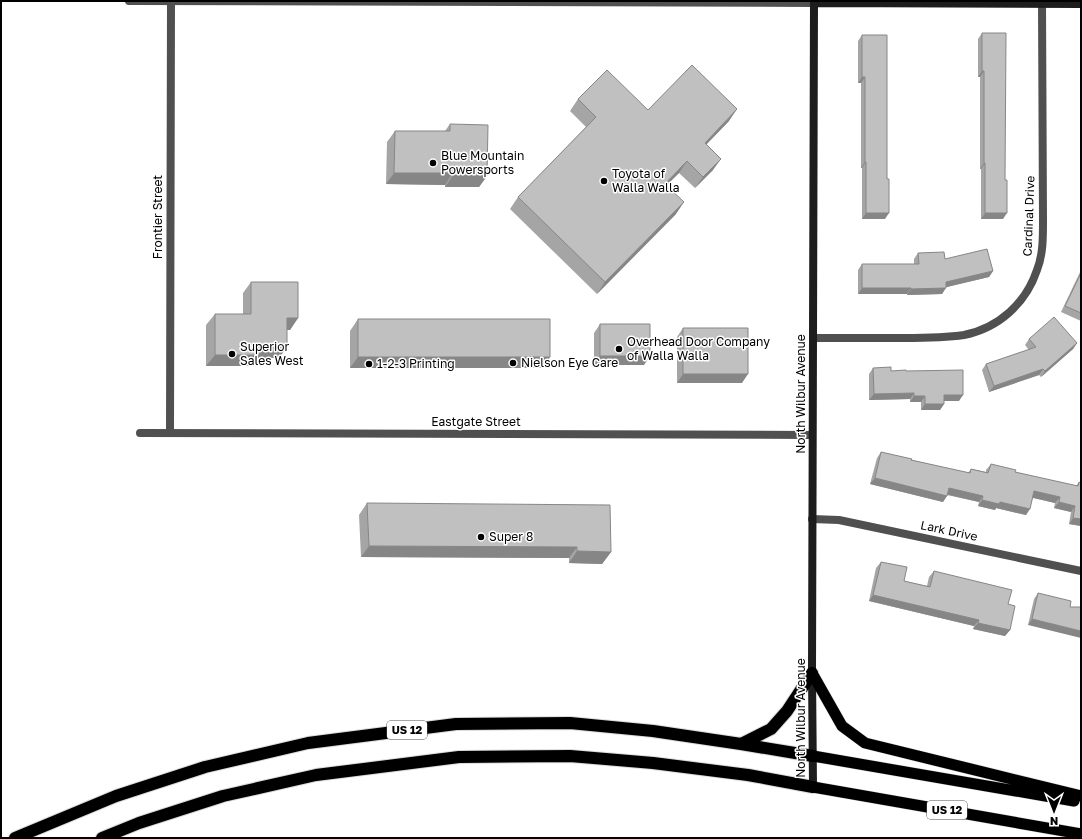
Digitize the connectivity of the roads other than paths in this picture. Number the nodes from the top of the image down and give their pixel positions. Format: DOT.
graph roads {
  1 [pos="129,1"];
  2 [pos="171,1"];
  3 [pos="814,2"];
  4 [pos="1042,4"];
  5 [pos="1081,4"];
  6 [pos="813,338"];
  7 [pos="140,433"];
  8 [pos="170,433"];
  9 [pos="812,435"];
  10 [pos="812,519"];
  11 [pos="1081,571"];
  12 [pos="812,672"];
  13 [pos="741,744"];
  14 [pos="813,756"];
  15 [pos="813,786"];
  16 [pos="1081,796"];
  17 [pos="1081,802"];
  18 [pos="1081,834"];
  19 [pos="15,838"];
  20 [pos="102,838"];
  1 -- 2 [label="street"];
  2 -- 3 [label="street"];
  2 -- 8 [label="street, Frontier Street"];
  3 -- 4 [label="main road"];
  3 -- 6 [label="main road, North Wilbur Avenue"];
  4 -- 5 [label="main road"];
  4 -- 6 [label="street, Cardinal Drive"];
  6 -- 9 [label="main road, North Wilbur Avenue"];
  7 -- 8 [label="street, Eastgate Street"];
  8 -- 9 [label="street, Eastgate Street"];
  9 -- 10 [label="main road, North Wilbur Avenue"];
  10 -- 11 [label="street, Lark Drive"];
  10 -- 12 [label="main road, North Wilbur Avenue"];
  12 -- 13 [label="highway"];
  12 -- 14 [label="main road, North Wilbur Avenue"];
  12 -- 16 [label="highway"];
  13 -- 14 [label="highway, US 12"];
  13 -- 19 [label="highway, US 12"];
  14 -- 15 [label="main road, North Wilbur Avenue"];
  14 -- 17 [label="highway, US 12"];
  15 -- 18 [label="highway, US 12"];
  15 -- 20 [label="highway, US 12"];
}
